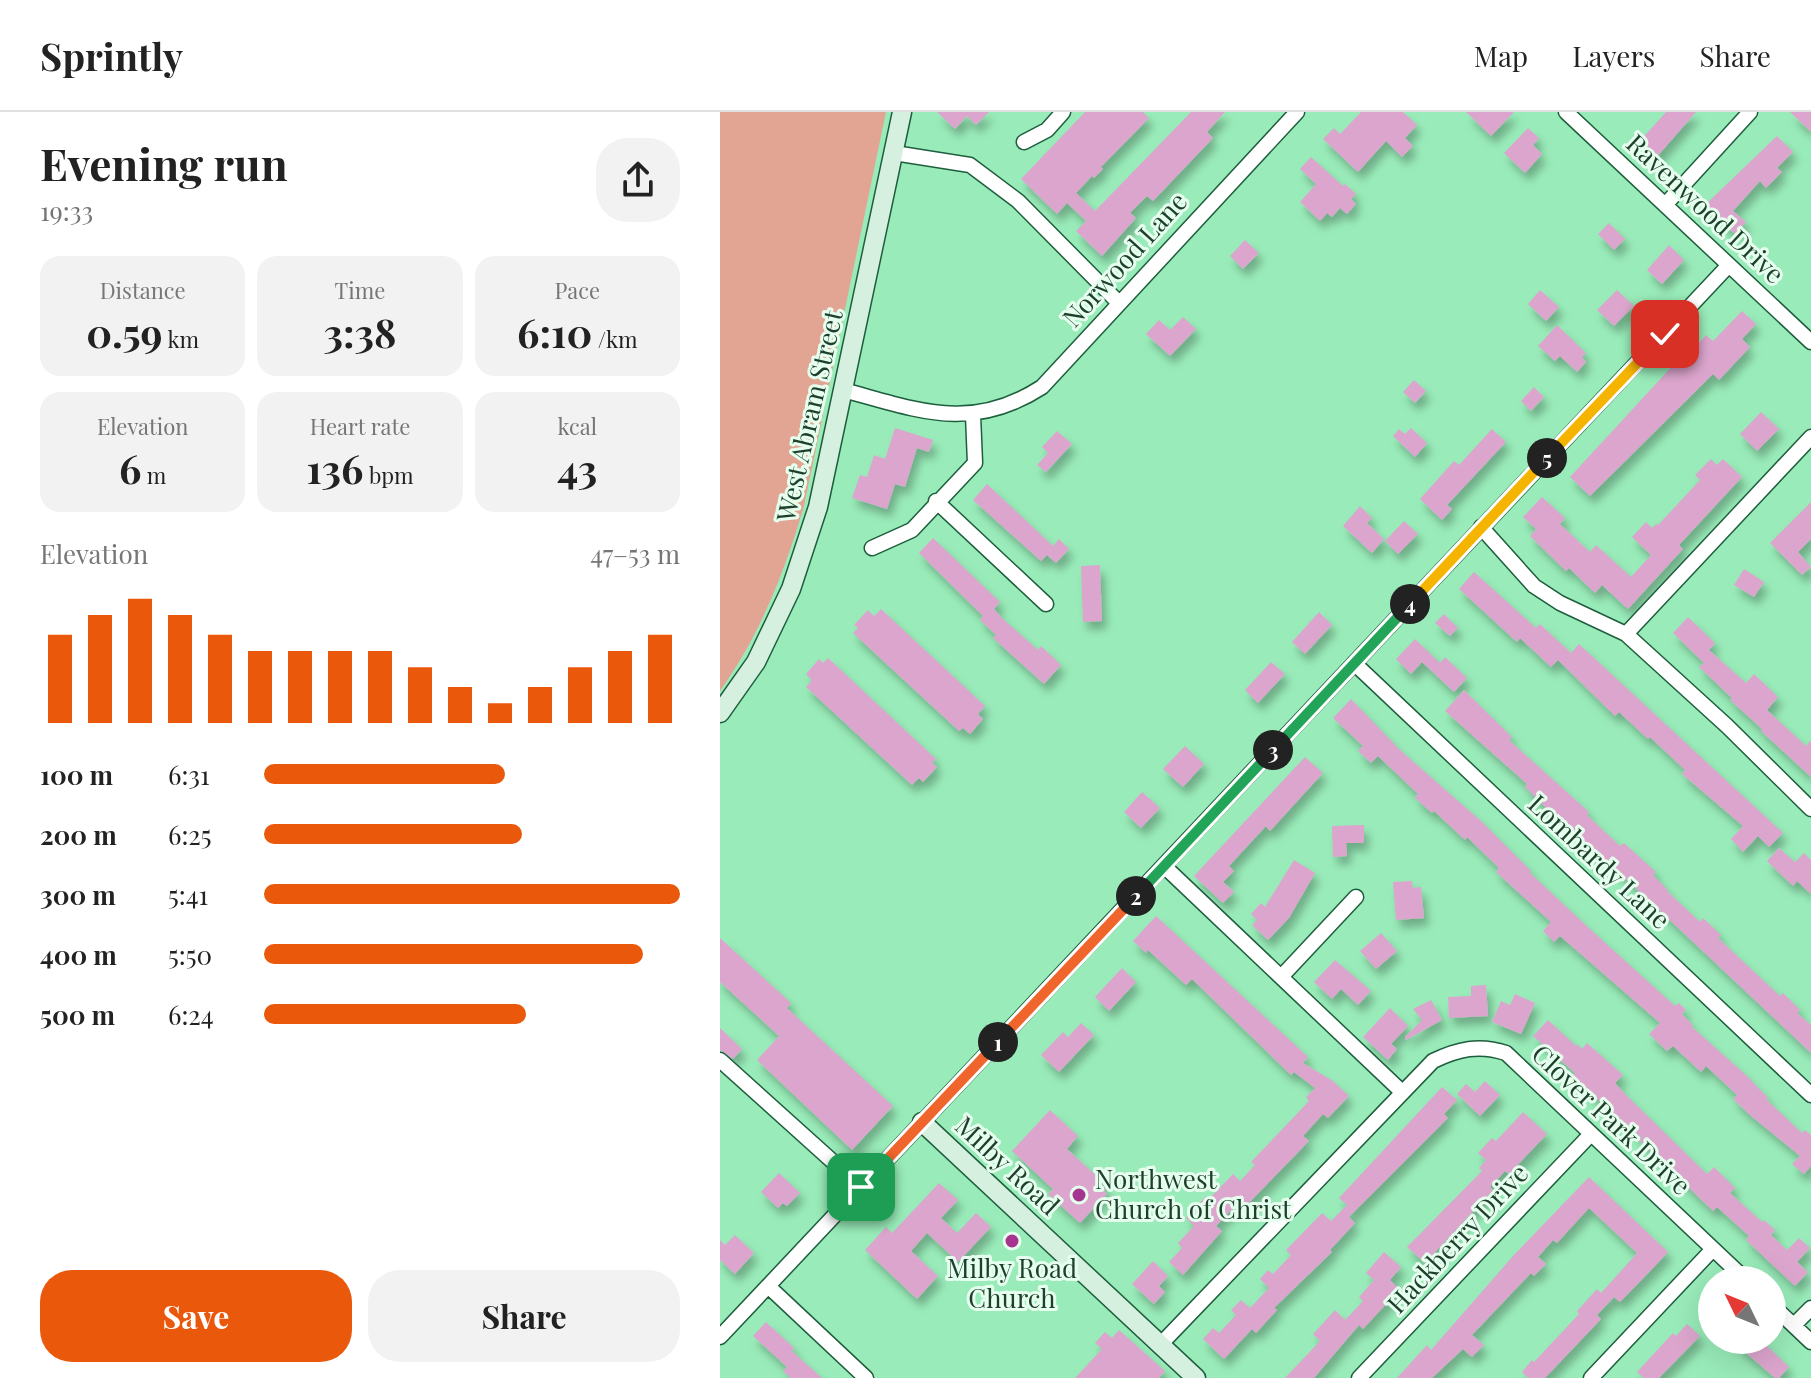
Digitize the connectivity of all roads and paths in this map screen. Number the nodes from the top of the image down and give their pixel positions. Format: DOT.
graph roads {
  1 [pos="902,112"];
  2 [pos="1063,112"];
  3 [pos="1297,112"];
  4 [pos="1566,112"];
  5 [pos="1750,112"];
  6 [pos="1024,142"];
  7 [pos="894,153"];
  8 [pos="1665,205"];
  9 [pos="1729,265"];
  10 [pos="1119,303"];
  11 [pos="1811,342"];
  12 [pos="843,390"];
  13 [pos="973,415"];
  14 [pos="1811,437"];
  15 [pos="936,501"];
  16 [pos="1481,527"];
  17 [pos="872,548"];
  18 [pos="1046,604"];
  19 [pos="1626,634"];
  20 [pos="1354,663"];
  21 [pos="720,713"];
  22 [pos="1811,809"];
  23 [pos="1164,866"];
  24 [pos="1356,897"];
  25 [pos="1281,977"];
  26 [pos="720,1060"];
  27 [pos="1402,1092"];
  28 [pos="1811,1095"];
  29 [pos="922,1122"];
  30 [pos="1591,1134"];
  31 [pos="861,1187"];
  32 [pos="1713,1249"];
  33 [pos="1731,1266"];
  34 [pos="768,1286"];
  35 [pos="1811,1308"];
  36 [pos="1786,1318"];
  37 [pos="1794,1325"];
  38 [pos="720,1337"];
  39 [pos="1811,1342"];
  40 [pos="1160,1345"];
  41 [pos="866,1378"];
  42 [pos="1196,1378"];
  43 [pos="1359,1378"];
  44 [pos="1591,1378"];
  1 -- 7 [label="main road, West Abram Street"];
  2 -- 6 [label="street"];
  3 -- 10 [label="street, Norwood Lane"];
  4 -- 8 [label="street, Ravenwood Drive"];
  5 -- 8 [label="street"];
  7 -- 10 [label="street"];
  7 -- 12 [label="main road, West Abram Street"];
  8 -- 9 [label="street, Ravenwood Drive"];
  9 -- 11 [label="street, Ravenwood Drive"];
  9 -- 16 [label="street"];
  10 -- 13 [label="street, Norwood Lane"];
  12 -- 13 [label="street, Norwood Lane"];
  12 -- 21 [label="main road, West Abram Street"];
  13 -- 15 [label="street"];
  14 -- 19 [label="street"];
  15 -- 17 [label="street"];
  15 -- 18 [label="street"];
  16 -- 19 [label="street"];
  16 -- 20 [label="street"];
  19 -- 22 [label="street"];
  20 -- 23 [label="street"];
  20 -- 28 [label="street, Lombardy Lane"];
  23 -- 25 [label="street"];
  23 -- 29 [label="street"];
  24 -- 25 [label="street"];
  25 -- 27 [label="street"];
  26 -- 31 [label="street"];
  27 -- 30 [label="street, Clover Park Drive"];
  27 -- 40 [label="street, Clover Park Drive"];
  29 -- 31 [label="street"];
  29 -- 40 [label="main road, Milby Road"];
  30 -- 32 [label="street, Clover Park Drive"];
  30 -- 43 [label="street, Hackberry Drive"];
  31 -- 34 [label="street"];
  32 -- 33 [label="street, Clover Park Drive"];
  32 -- 44 [label="street"];
  34 -- 38 [label="street"];
  34 -- 41 [label="street"];
  35 -- 37 [label="street"];
  36 -- 37 [label="street"];
  37 -- 39 [label="street"];
  40 -- 42 [label="main road, Milby Road"];
}
